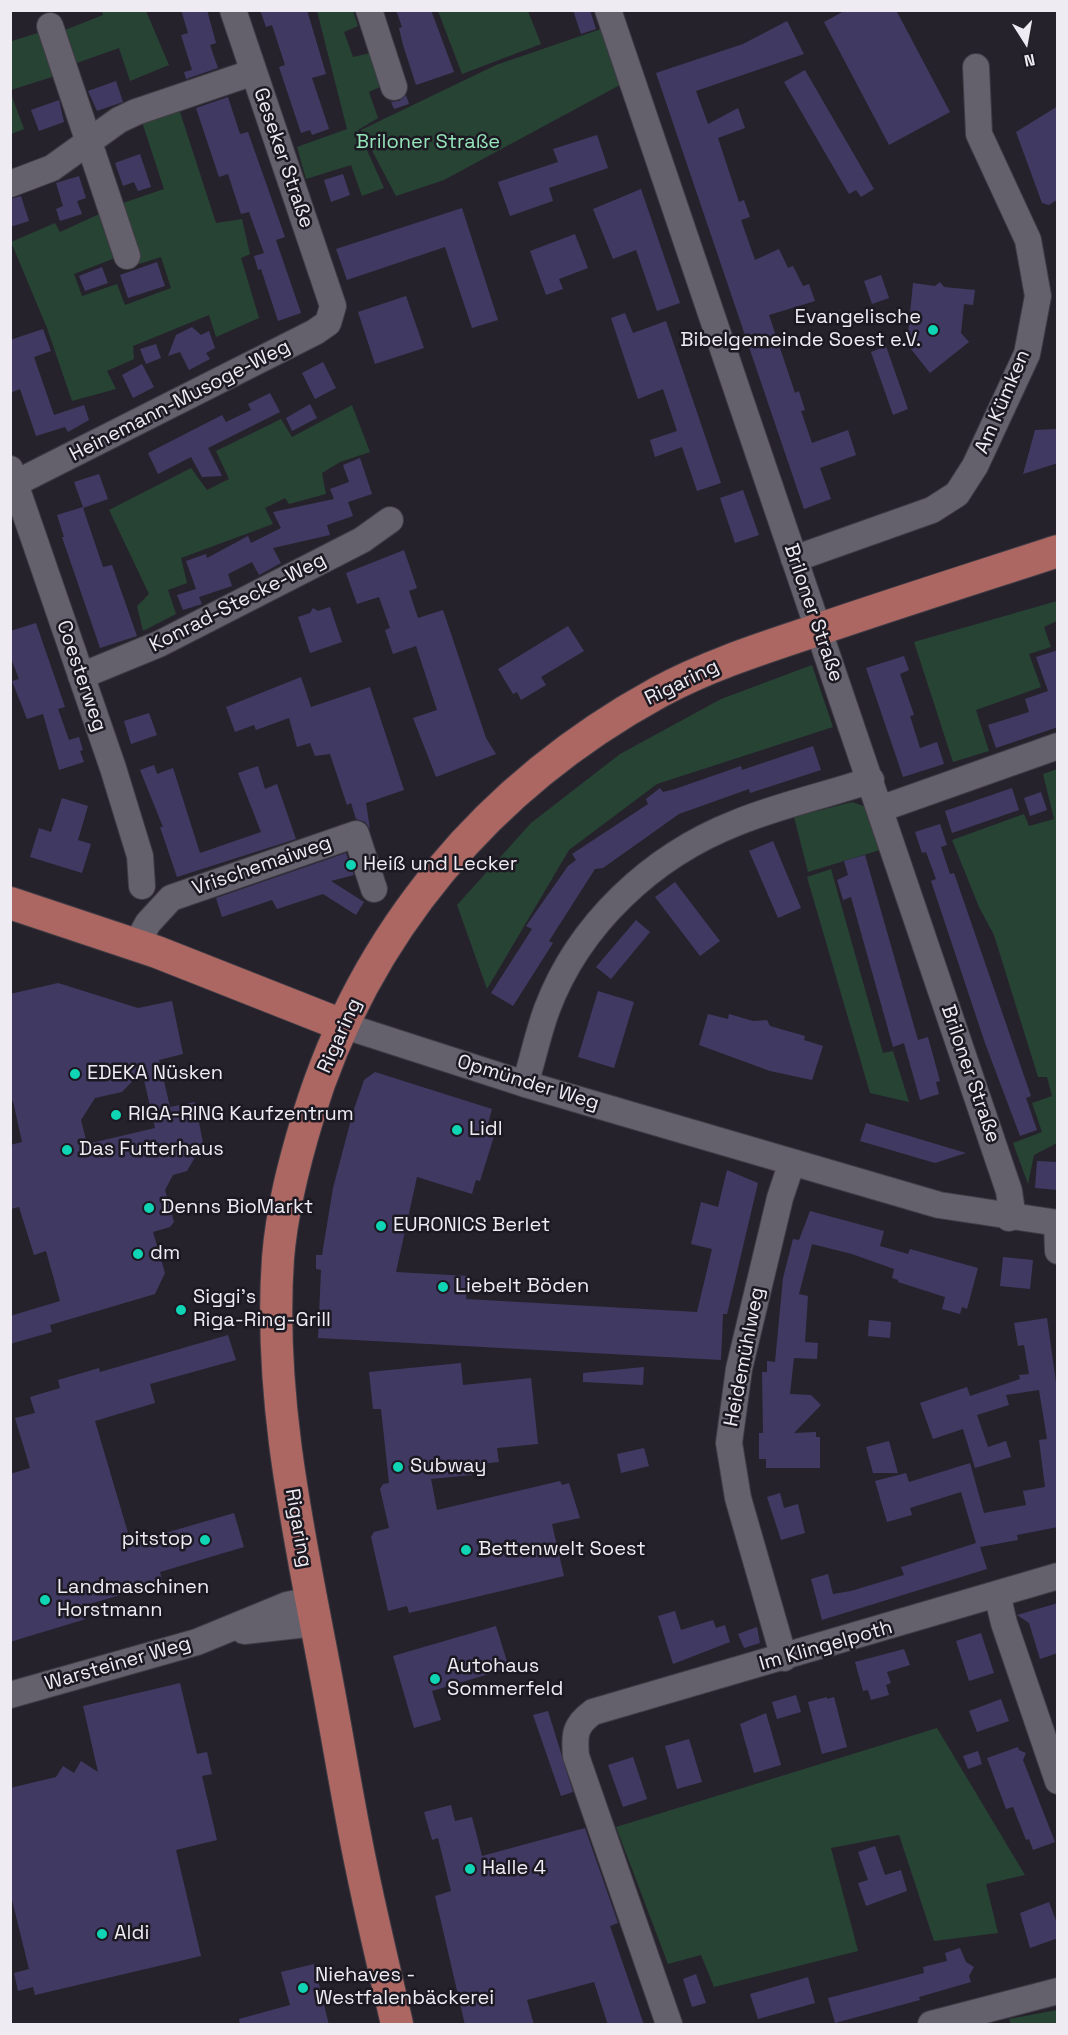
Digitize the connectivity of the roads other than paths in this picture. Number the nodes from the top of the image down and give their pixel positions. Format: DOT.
graph roads {
  1 [pos="233,10"];
  2 [pos="369,10"];
  3 [pos="608,10"];
  4 [pos="50,26"];
  5 [pos="976,68"];
  6 [pos="254,72"];
  7 [pos="394,87"];
  8 [pos="90,142"];
  9 [pos="10,184"];
  10 [pos="127,256"];
  11 [pos="333,306"];
  12 [pos="13,476"];
  13 [pos="390,520"];
  14 [pos="1058,551"];
  15 [pos="794,559"];
  16 [pos="819,629"];
  17 [pos="81,675"];
  18 [pos="1058,746"];
  19 [pos="871,780"];
  20 [pos="880,809"];
  21 [pos="142,886"];
  22 [pos="374,889"];
  23 [pos="10,903"];
  24 [pos="136,945"];
  25 [pos="342,1025"];
  26 [pos="525,1084"];
  27 [pos="792,1162"];
  28 [pos="1009,1218"];
  29 [pos="1057,1223"];
  30 [pos="1058,1251"];
  31 [pos="1058,1576"];
  32 [pos="997,1594"];
  33 [pos="313,1611"];
  34 [pos="784,1658"];
  35 [pos="10,1695"];
  36 [pos="1058,1781"];
  37 [pos="1058,1991"];
  38 [pos="398,2025"];
  39 [pos="669,2025"];
  40 [pos="932,2025"];
  1 -- 6 [label="street, Geseker Straße"];
  2 -- 7 [label="street"];
  3 -- 15 [label="street, Briloner Straße"];
  4 -- 8 [label="street"];
  5 -- 15 [label="street, Am Kümken"];
  6 -- 8 [label="street"];
  6 -- 11 [label="street, Geseker Straße"];
  8 -- 9 [label="street"];
  8 -- 10 [label="street"];
  11 -- 12 [label="street, Heinemann-Musoge-Weg"];
  12 -- 17 [label="street, Coesterweg"];
  13 -- 17 [label="street, Konrad-Stecke-Weg"];
  14 -- 16 [label="main road, Rigaring"];
  15 -- 16 [label="street, Briloner Straße"];
  16 -- 19 [label="street, Briloner Straße"];
  16 -- 25 [label="main road, Rigaring"];
  17 -- 21 [label="street, Coesterweg"];
  18 -- 20 [label="street"];
  19 -- 20 [label="street, Briloner Straße"];
  19 -- 26 [label="street"];
  20 -- 28 [label="street, Briloner Straße"];
  22 -- 24 [label="street, Vrischemaiweg"];
  23 -- 24 [label="main road, Opmünder Weg"];
  24 -- 25 [label="main road, Opmünder Weg"];
  25 -- 26 [label="street, Opmünder Weg"];
  25 -- 33 [label="main road, Rigaring"];
  26 -- 27 [label="street, Opmünder Weg"];
  27 -- 28 [label="street, Opmünder Weg"];
  27 -- 34 [label="street, Heidemühlweg"];
  28 -- 29 [label="street, Opmünder Weg"];
  29 -- 30 [label="street"];
  31 -- 32 [label="street, Im Klingelpoth"];
  32 -- 34 [label="street, Im Klingelpoth"];
  32 -- 36 [label="street"];
  33 -- 35 [label="street, Warsteiner Weg"];
  33 -- 38 [label="main road, Rigaring"];
  34 -- 39 [label="street, Im Klingelpoth"];
  37 -- 40 [label="street"];
}
